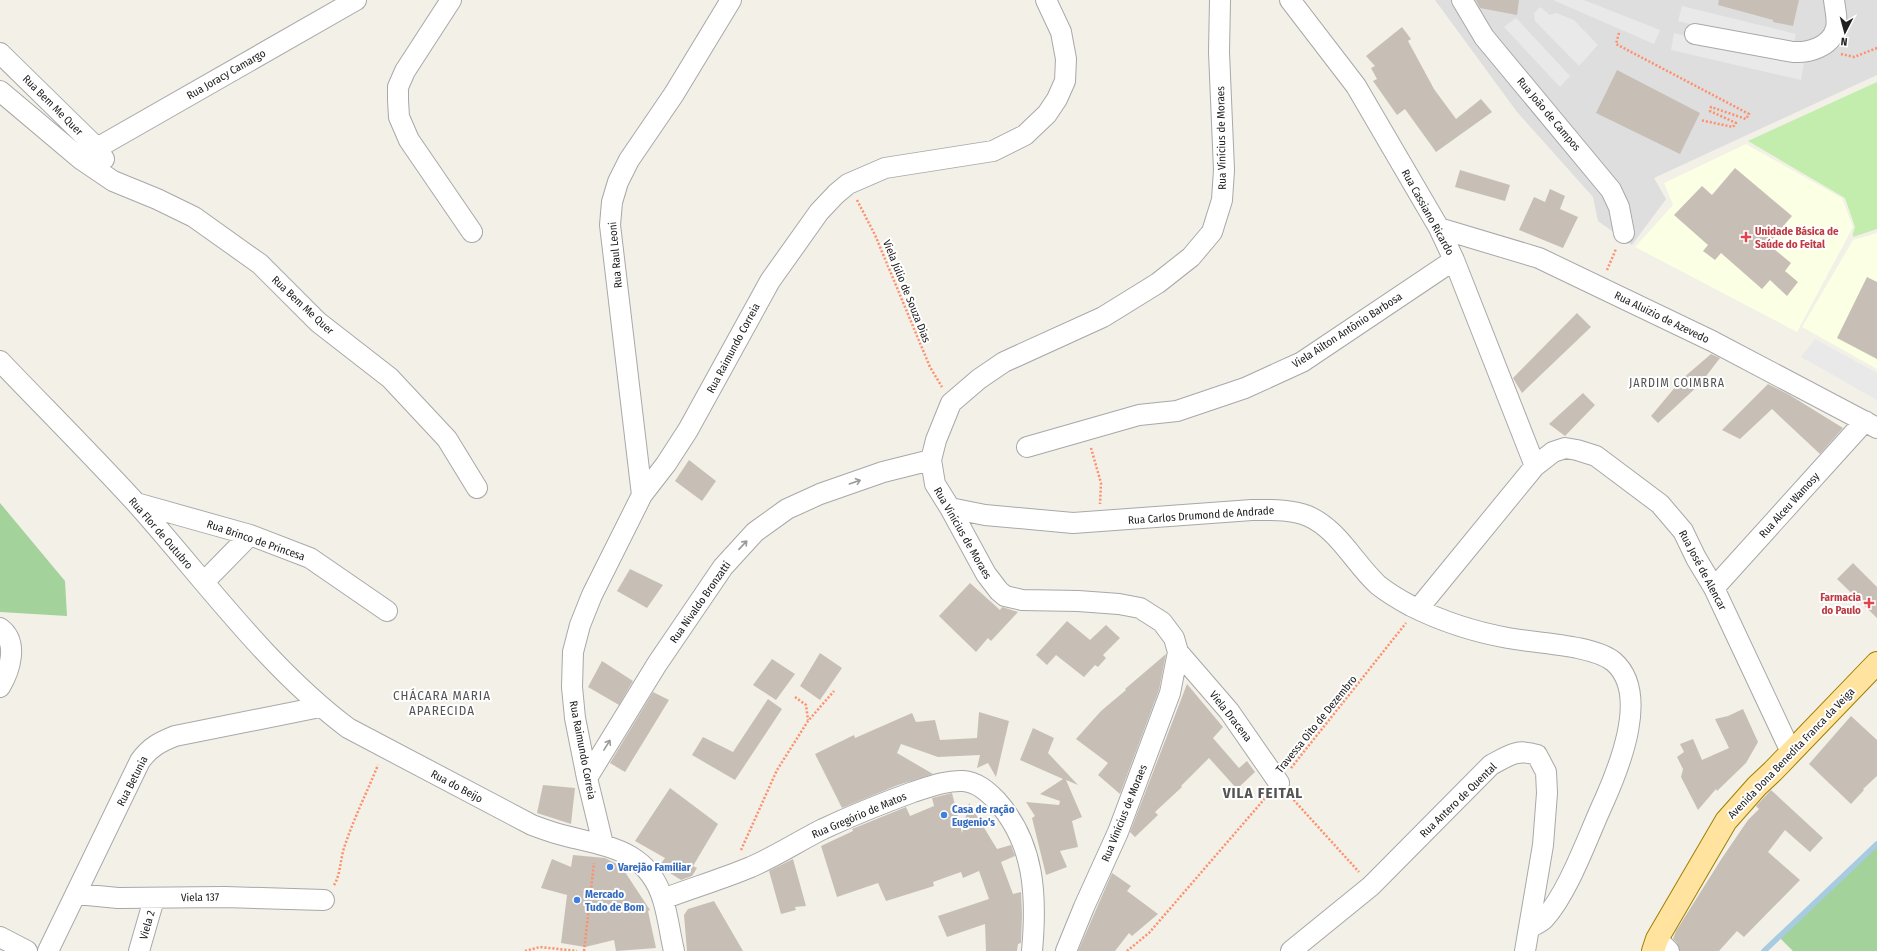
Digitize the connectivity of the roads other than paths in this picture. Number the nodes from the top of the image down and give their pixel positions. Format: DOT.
graph roads {
  1 [pos="356,0"];
  2 [pos="451,0"];
  3 [pos="731,0"];
  4 [pos="1046,0"];
  5 [pos="1220,0"];
  6 [pos="1290,0"];
  7 [pos="1462,0"];
  8 [pos="1834,0"];
  9 [pos="1695,34"];
  10 [pos="0,53"];
  11 [pos="0,90"];
  12 [pos="97,148"];
  13 [pos="113,181"];
  14 [pos="1439,228"];
  15 [pos="472,232"];
  16 [pos="1624,233"];
  17 [pos="1454,260"];
  18 [pos="0,361"];
  19 [pos="1871,425"];
  20 [pos="1027,447"];
  21 [pos="932,460"];
  22 [pos="1535,466"];
  23 [pos="477,488"];
  24 [pos="642,495"];
  25 [pos="136,503"];
  26 [pos="950,508"];
  27 [pos="250,535"];
  28 [pos="204,582"];
  29 [pos="1714,588"];
  30 [pos="1418,609"];
  31 [pos="387,611"];
  32 [pos="0,628"];
  33 [pos="1178,652"];
  34 [pos="1877,663"];
  35 [pos="0,687"];
  36 [pos="320,707"];
  37 [pos="1791,752"];
  38 [pos="587,778"];
  39 [pos="1279,783"];
  40 [pos="600,843"];
  41 [pos="77,894"];
  42 [pos="154,899"];
  43 [pos="663,899"];
  44 [pos="324,900"];
  45 [pos="1529,928"];
  46 [pos="0,937"];
  47 [pos="1660,947"];
  48 [pos="27,951"];
  49 [pos="48,951"];
  50 [pos="139,951"];
  51 [pos="674,951"];
  52 [pos="1032,951"];
  53 [pos="1066,951"];
  54 [pos="1291,951"];
  55 [pos="1525,951"];
  1 -- 12 [label="street, Rua Joracy Camargo"];
  2 -- 15 [label="street"];
  3 -- 24 [label="street, Rua Raul Leoni"];
  4 -- 24 [label="street, Rua Raimundo Correia"];
  5 -- 21 [label="street, Rua Vinícius de Moraes"];
  6 -- 14 [label="street, Rua Cassiano Ricardo"];
  7 -- 16 [label="street, Rua João de Campos"];
  8 -- 9 [label="street"];
  10 -- 12 [label="street, Rua Bem Me Quer"];
  11 -- 13 [label="street, Rua Bem Me Quer"];
  12 -- 13 [label="street, Rua Bem Me Quer"];
  13 -- 23 [label="street, Rua Bem Me Quer"];
  14 -- 17 [label="street, Rua Cassiano Ricardo"];
  14 -- 19 [label="street, Rua Aluizio de Azevedo"];
  17 -- 20 [label="street, Viela Ailton Antônio Barbosa"];
  17 -- 22 [label="street, Rua Cassiano Ricardo"];
  18 -- 25 [label="street, Rua Flor de Outubro"];
  19 -- 29 [label="street, Rua Alceu Wamosy"];
  21 -- 26 [label="street, Rua Vinícius de Moraes"];
  38 -- 21 [label="street, Rua Nivaldo Bronzatti, one-way"];
  22 -- 29 [label="street, Rua José de Alencar"];
  22 -- 30 [label="street, Rua José de Alencar"];
  24 -- 38 [label="street, Rua Raimundo Correia"];
  25 -- 27 [label="street, Rua Brinco de Princesa"];
  25 -- 28 [label="street, Rua Flor de Outubro"];
  26 -- 30 [label="street, Rua Carlos Drumond de Andrade"];
  26 -- 33 [label="street, Rua Vinícius de Moraes"];
  27 -- 28 [label="street"];
  27 -- 31 [label="street, Rua Brinco de Princesa"];
  28 -- 36 [label="street, Rua Flor de Outubro"];
  29 -- 37 [label="street, Rua José de Alencar"];
  30 -- 45 [label="street, Rua Carlos Drumond de Andrade"];
  32 -- 35 [label="street"];
  33 -- 39 [label="street, Viela Dracena"];
  33 -- 53 [label="street, Rua Vinícius de Moraes"];
  34 -- 37 [label="main road, Avenida Dona Benedita Franca da Veiga"];
  36 -- 40 [label="street, Rua do Beijo"];
  36 -- 41 [label="street, Rua Betunia"];
  37 -- 47 [label="main road, Avenida Dona Benedita Franca da Veiga"];
  38 -- 40 [label="street, Rua Raimundo Correia"];
  40 -- 43 [label="street, Rua do Beijo"];
  41 -- 42 [label="street, Viela 137"];
  41 -- 49 [label="street, Rua Betunia"];
  42 -- 44 [label="street, Viela 137"];
  42 -- 50 [label="street, Viela 2"];
  43 -- 51 [label="street"];
  43 -- 52 [label="street, Rua Gregório de Matos"];
  45 -- 54 [label="street, Rua Antero de Quental"];
  45 -- 55 [label="street, Rua Antero de Quental"];
  46 -- 48 [label="street"];
}
